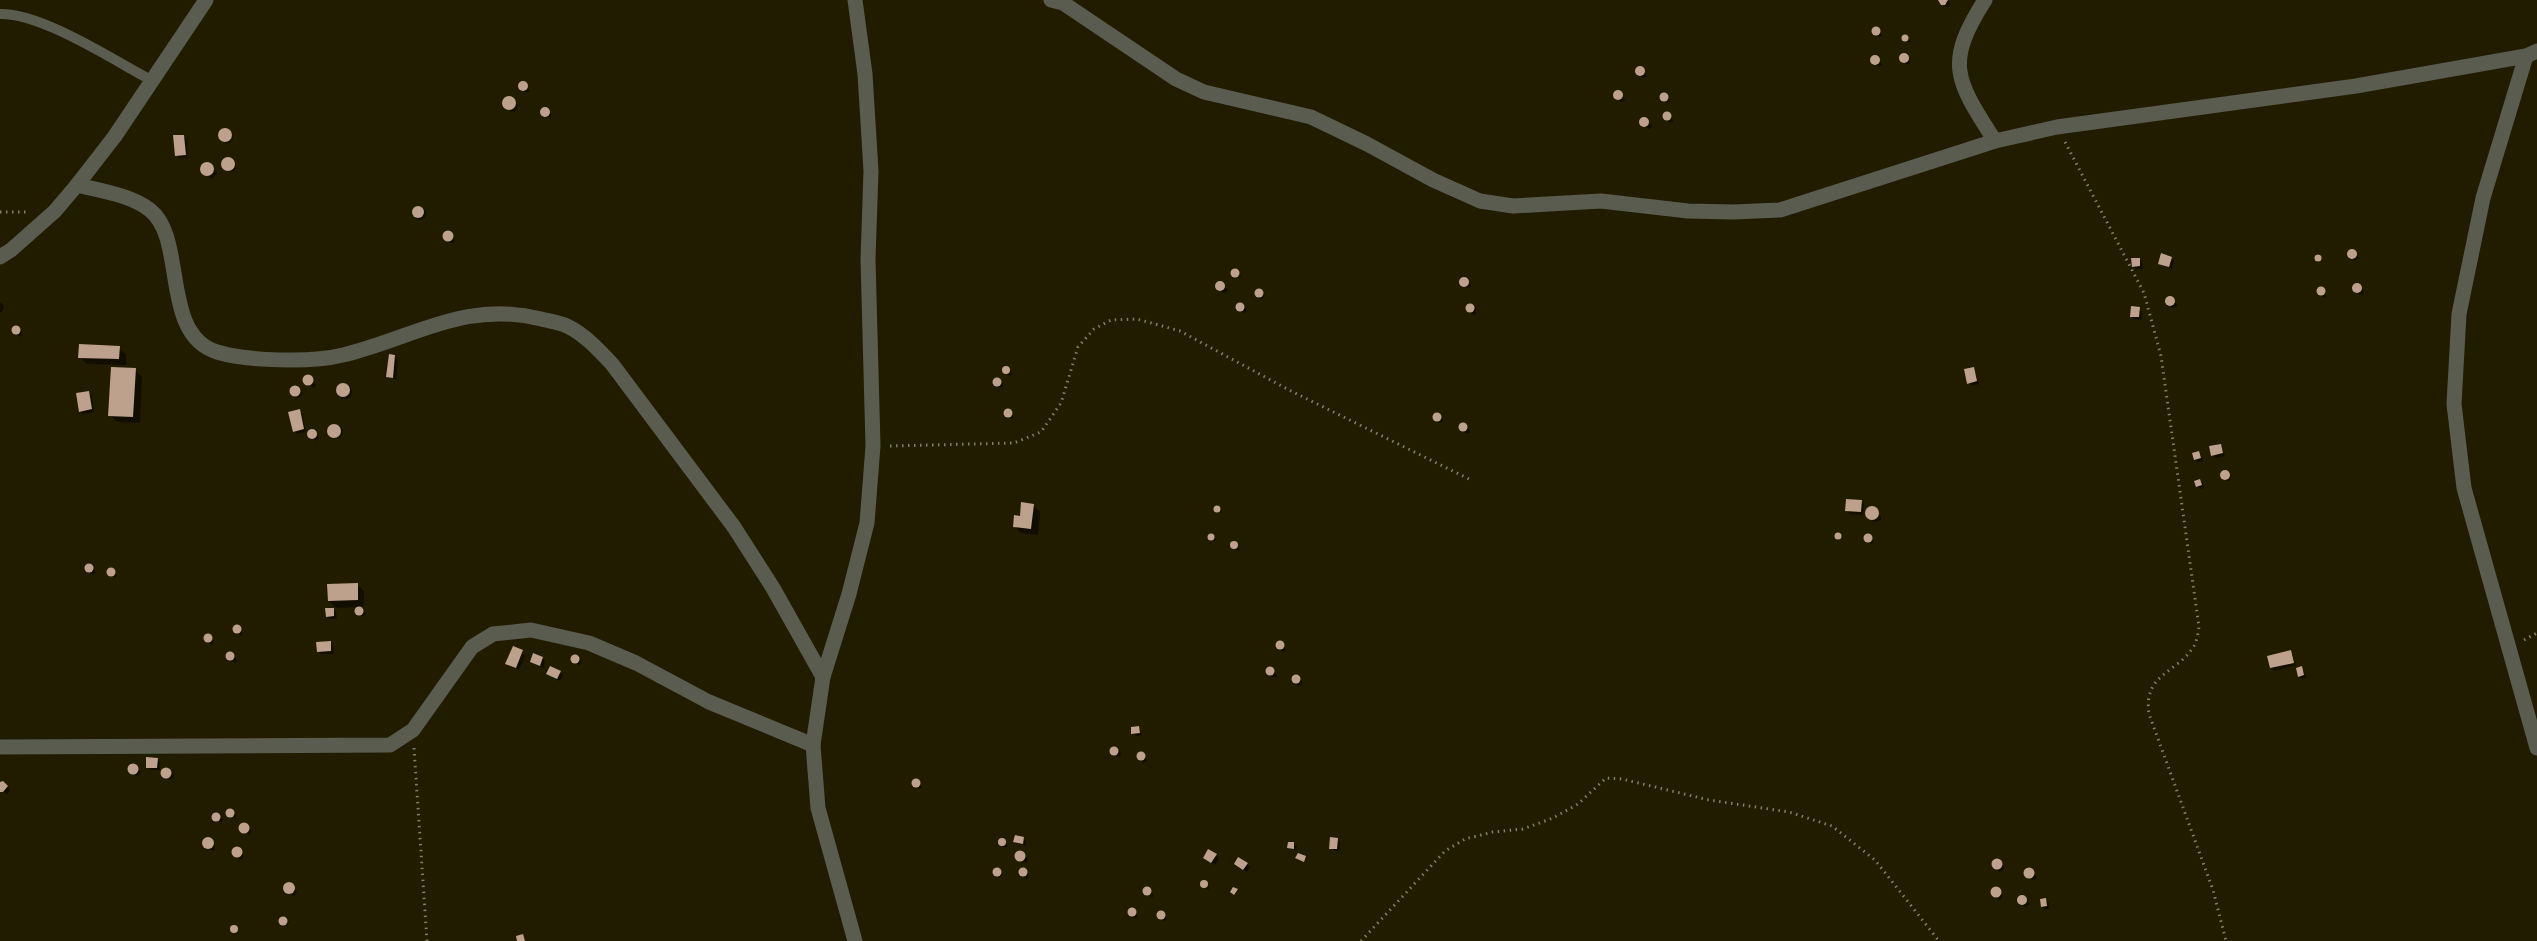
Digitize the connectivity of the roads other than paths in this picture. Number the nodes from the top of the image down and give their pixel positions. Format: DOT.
graph roads {
  1 [pos="206,0"];
  2 [pos="855,0"];
  3 [pos="1985,0"];
  4 [pos="1060,1"];
  5 [pos="0,14"];
  6 [pos="2532,54"];
  7 [pos="152,80"];
  8 [pos="1995,141"];
  9 [pos="77,185"];
  10 [pos="0,257"];
  11 [pos="823,677"];
  12 [pos="813,745"];
  13 [pos="0,747"];
  14 [pos="2537,748"];
  15 [pos="855,941"];
  1 -- 7 [label="street"];
  2 -- 11 [label="street"];
  3 -- 8 [label="street"];
  4 -- 8 [label="street"];
  5 -- 7 [label="lane"];
  6 -- 8 [label="street"];
  6 -- 14 [label="street"];
  7 -- 9 [label="street"];
  9 -- 10 [label="street"];
  9 -- 11 [label="street"];
  11 -- 12 [label="street"];
  12 -- 13 [label="street"];
  12 -- 15 [label="street"];
}
